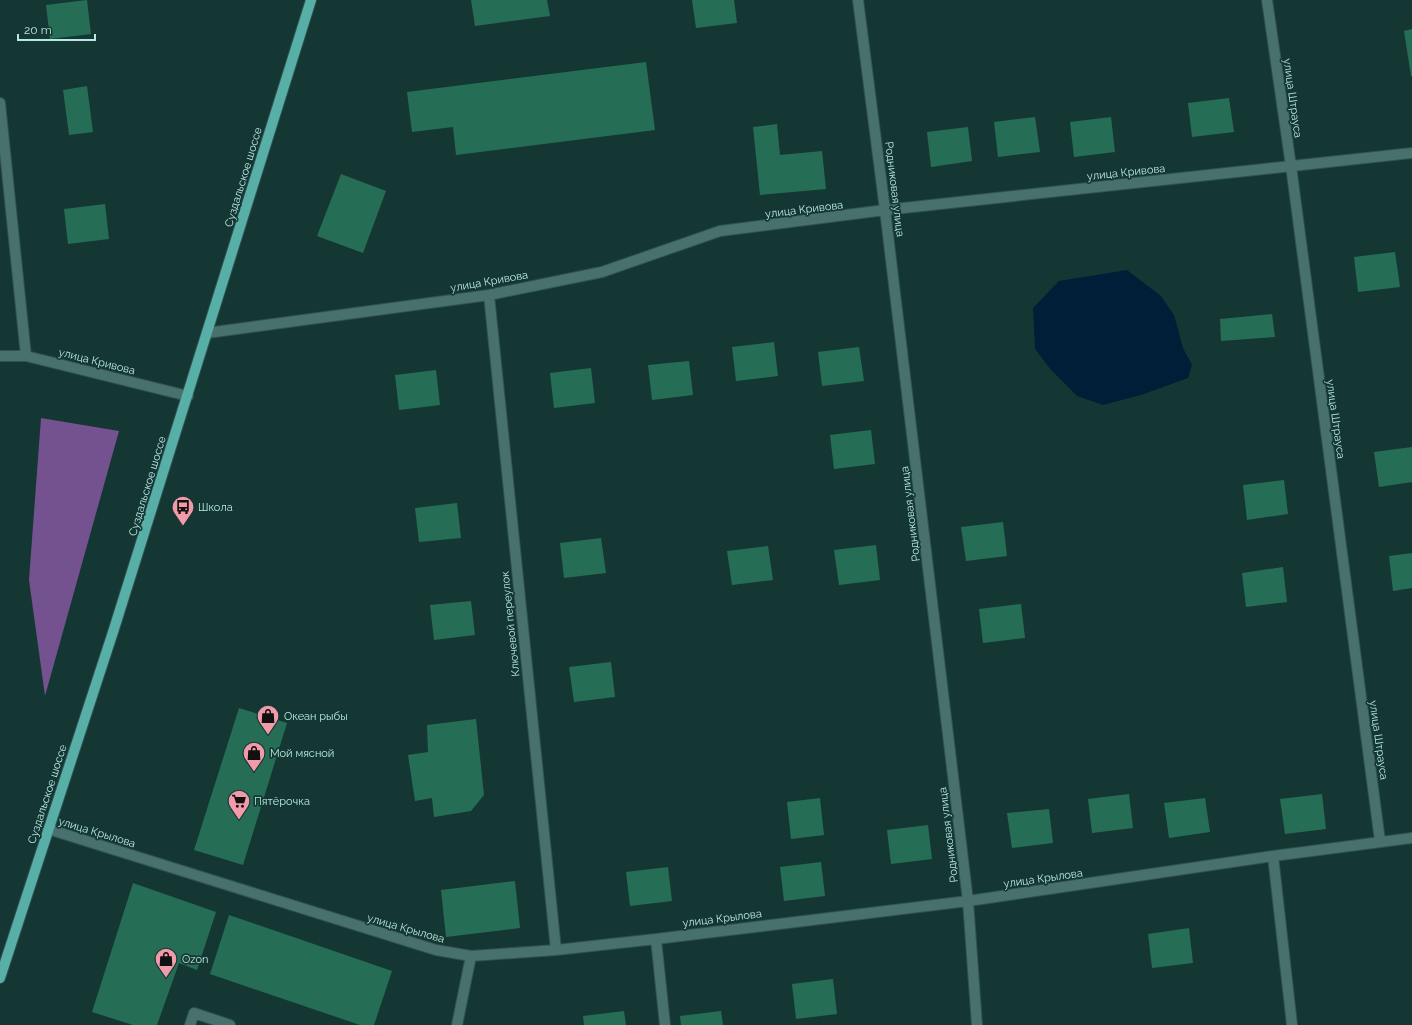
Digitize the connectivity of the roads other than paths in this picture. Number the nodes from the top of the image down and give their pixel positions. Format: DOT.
graph roads {
  1 [pos="311,0"];
  2 [pos="858,0"];
  3 [pos="1267,0"];
  4 [pos="0,103"];
  5 [pos="1412,153"];
  6 [pos="1291,166"];
  7 [pos="886,210"];
  8 [pos="489,295"];
  9 [pos="207,333"];
  10 [pos="0,356"];
  11 [pos="26,356"];
  12 [pos="188,396"];
  13 [pos="48,829"];
  14 [pos="1412,838"];
  15 [pos="1380,841"];
  16 [pos="1272,856"];
  17 [pos="968,901"];
  18 [pos="656,939"];
  19 [pos="556,950"];
  20 [pos="471,956"];
  21 [pos="0,978"];
  22 [pos="190,1025"];
  23 [pos="230,1025"];
  24 [pos="456,1025"];
  25 [pos="665,1025"];
  26 [pos="977,1025"];
  27 [pos="1292,1025"];
  1 -- 9 [label="main road, Суздальское шоссе"];
  2 -- 7 [label="street, Родниковая улица"];
  3 -- 6 [label="street, улица Штрауса"];
  4 -- 11 [label="street"];
  5 -- 6 [label="street, улица Кривова"];
  6 -- 7 [label="street, улица Кривова"];
  6 -- 15 [label="street, улица Штрауса"];
  7 -- 8 [label="street, улица Кривова"];
  7 -- 17 [label="street, Родниковая улица"];
  8 -- 9 [label="street, улица Кривова"];
  8 -- 19 [label="street, Ключевой переулок"];
  9 -- 12 [label="main road, Суздальское шоссе"];
  10 -- 11 [label="street, улица Кривова"];
  11 -- 12 [label="street, улица Кривова"];
  12 -- 13 [label="main road, Суздальское шоссе"];
  13 -- 20 [label="street, улица Крылова"];
  13 -- 21 [label="main road, Суздальское шоссе"];
  14 -- 15 [label="street, улица Крылова"];
  15 -- 16 [label="street, улица Крылова"];
  16 -- 17 [label="street, улица Крылова"];
  16 -- 27 [label="street"];
  17 -- 18 [label="street, улица Крылова"];
  17 -- 26 [label="street, Родниковая улица"];
  18 -- 19 [label="street, улица Крылова"];
  18 -- 25 [label="street"];
  19 -- 20 [label="street, улица Крылова"];
  20 -- 24 [label="street"];
  22 -- 23 [label="street"];
}
